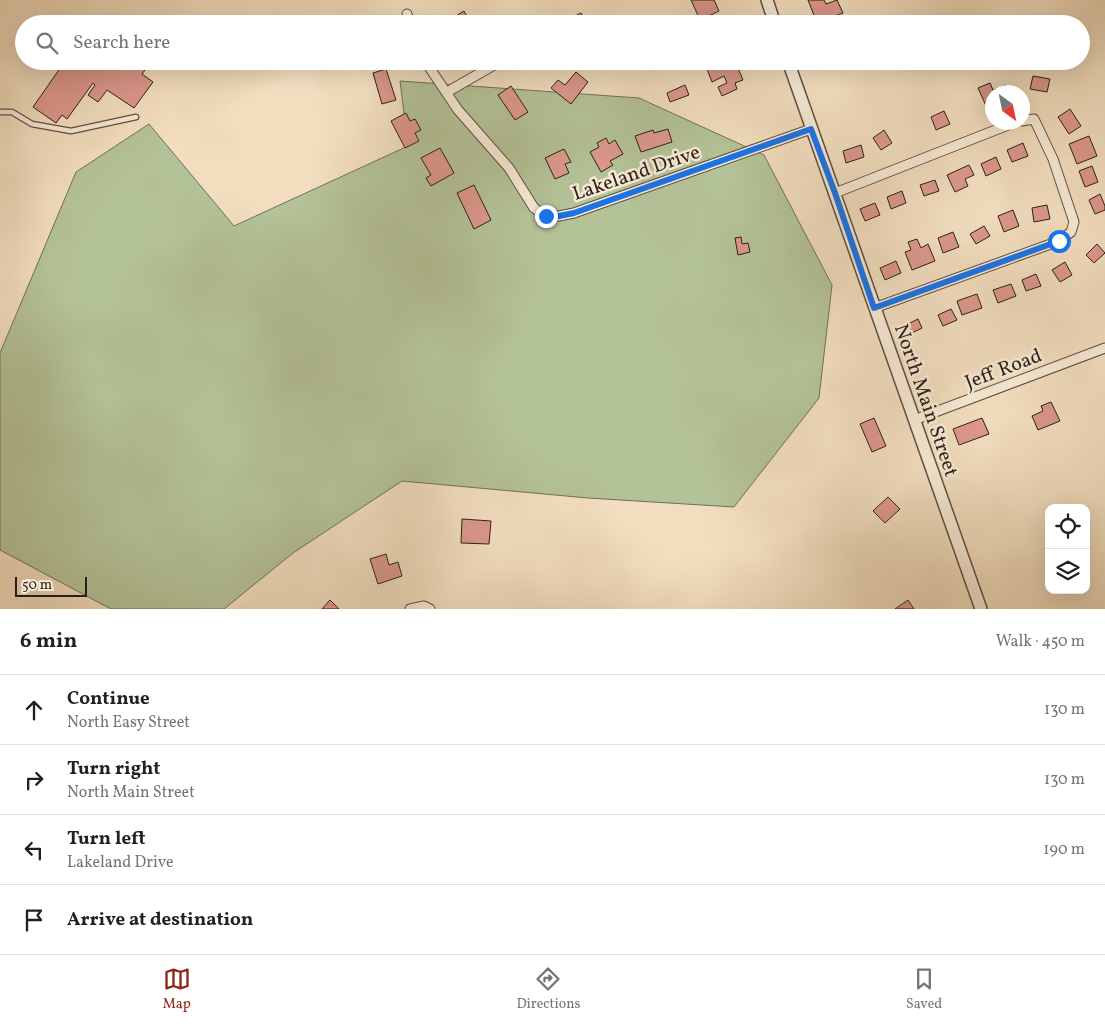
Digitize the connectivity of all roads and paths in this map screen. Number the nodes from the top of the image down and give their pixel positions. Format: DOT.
graph roads {
  1 [pos="767,0"];
  2 [pos="772,15"];
  3 [pos="431,70"];
  4 [pos="485,70"];
  5 [pos="791,70"];
  6 [pos="447,92"];
  7 [pos="0,112"];
  8 [pos="136,117"];
  9 [pos="1030,120"];
  10 [pos="811,129"];
  11 [pos="996,130"];
  12 [pos="835,193"];
  13 [pos="874,308"];
  14 [pos="1105,348"];
  15 [pos="914,420"];
  16 [pos="410,609"];
  17 [pos="430,609"];
  18 [pos="981,609"];
  1 -- 2 [label="street"];
  3 -- 6 [label="street, Lakeland Drive"];
  4 -- 6 [label="street"];
  5 -- 10 [label="street, North Main Street"];
  6 -- 10 [label="street, Lakeland Drive"];
  7 -- 8 [label="lane"];
  9 -- 13 [label="street"];
  10 -- 12 [label="street, North Main Street"];
  11 -- 12 [label="street"];
  12 -- 13 [label="street, North Main Street"];
  13 -- 15 [label="street, North Main Street"];
  14 -- 15 [label="street, Jeff Road"];
  15 -- 18 [label="street, North Main Street"];
  16 -- 17 [label="street"];
}
